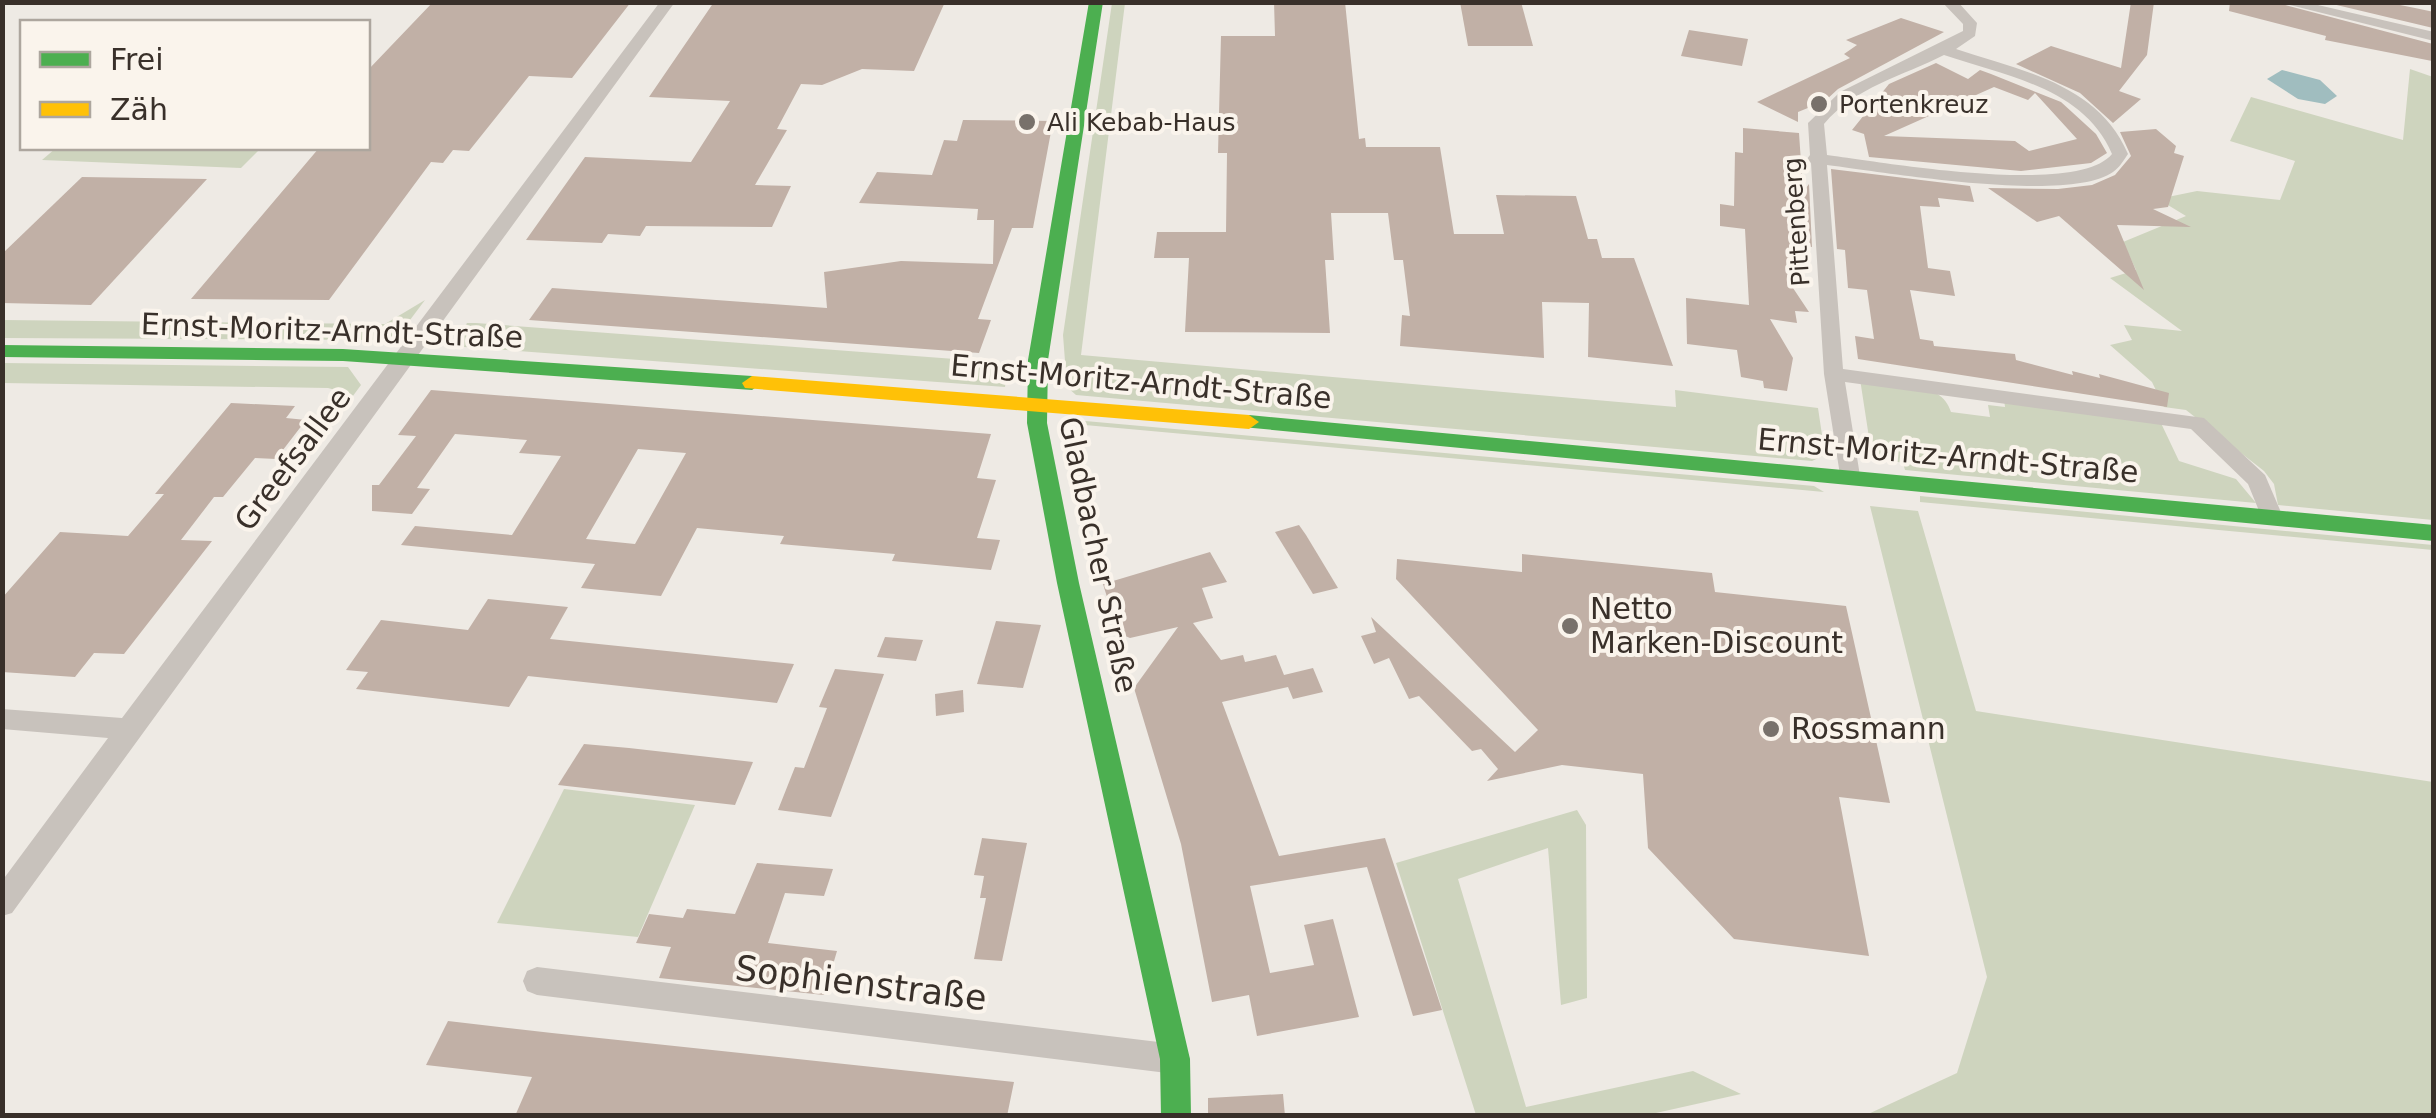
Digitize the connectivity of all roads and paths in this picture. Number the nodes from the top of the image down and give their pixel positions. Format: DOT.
graph roads {
  1 [pos="668,2"];
  2 [pos="1096,2"];
  3 [pos="1949,2"];
  4 [pos="2285,2"];
  5 [pos="2434,36"];
  6 [pos="1947,52"];
  7 [pos="1815,159"];
  8 [pos="2,351"];
  9 [pos="406,360"];
  10 [pos="1834,374"];
  11 [pos="1037,402"];
  12 [pos="1849,476"];
  13 [pos="2272,517"];
  14 [pos="2434,534"];
  15 [pos="2,719"];
  16 [pos="127,729"];
  17 [pos="2,904"];
  18 [pos="537,981"];
  19 [pos="1175,1059"];
  20 [pos="1176,1116"];
  1 -- 9 [label="street, Greefsallee"];
  2 -- 11 [label="street, Gladbacher Straße"];
  3 -- 6 [label="street"];
  4 -- 5 [label="street"];
  6 -- 7 [label="street, Pittenberg"];
  6 -- 7 [label="street"];
  7 -- 10 [label="street, Pittenberg"];
  8 -- 9 [label="street, Ernst-Moritz-Arndt-Straße"];
  9 -- 11 [label="street, Ernst-Moritz-Arndt-Straße"];
  9 -- 16 [label="street, Greefsallee"];
  10 -- 12 [label="street, Pittenberg"];
  10 -- 13 [label="street, Ernst-Moritz-Arndt-Straße"];
  11 -- 12 [label="street, Ernst-Moritz-Arndt-Straße"];
  11 -- 19 [label="street, Gladbacher Straße"];
  12 -- 13 [label="street, Ernst-Moritz-Arndt-Straße"];
  13 -- 14 [label="street, Ernst-Moritz-Arndt-Straße"];
  15 -- 16 [label="street"];
  16 -- 17 [label="street, Greefsallee"];
  18 -- 19 [label="street, Sophienstraße"];
  19 -- 20 [label="street, Gladbacher Straße"];
}
